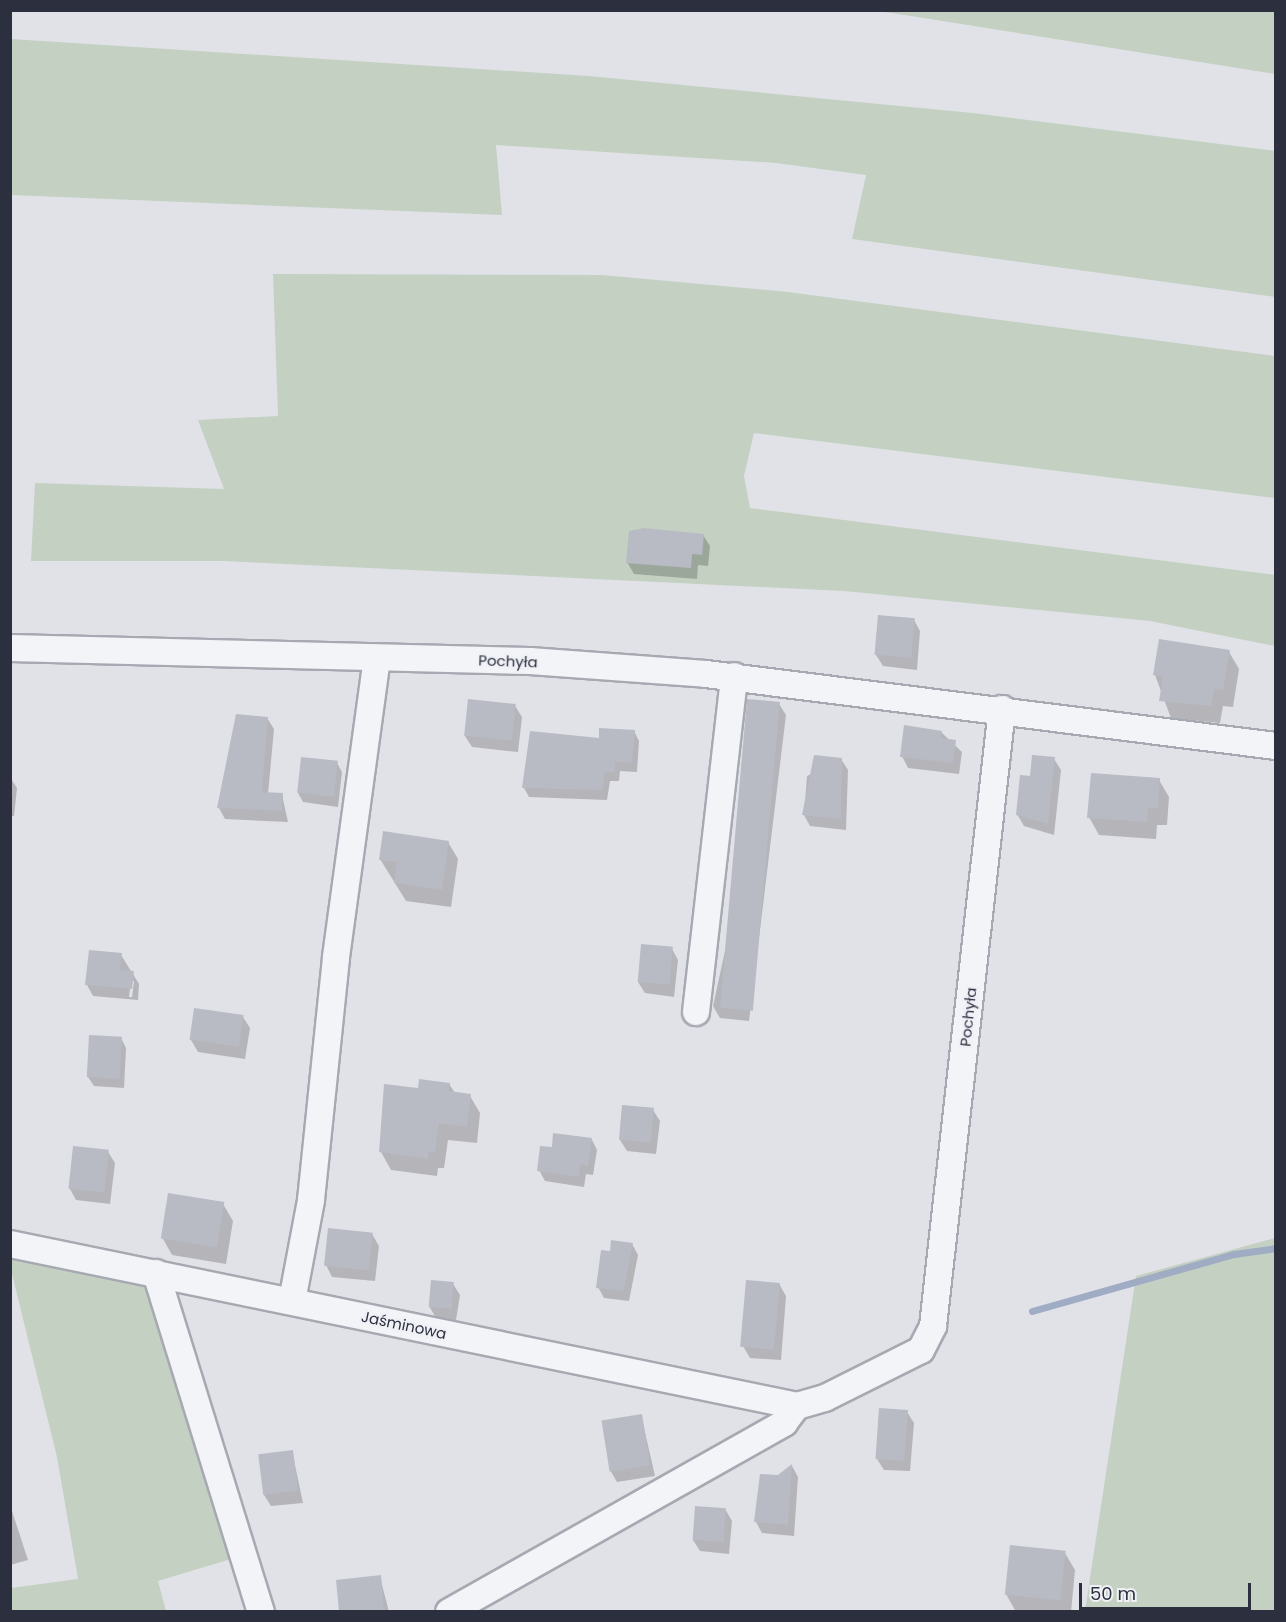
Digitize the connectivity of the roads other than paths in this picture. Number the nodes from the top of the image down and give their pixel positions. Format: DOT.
graph roads {
  1 [pos="10,648"];
  2 [pos="377,658"];
  3 [pos="734,676"];
  4 [pos="1002,709"];
  5 [pos="1275,746"];
  6 [pos="696,1012"];
  7 [pos="10,1244"];
  8 [pos="156,1274"];
  9 [pos="292,1301"];
  10 [pos="933,1326"];
  11 [pos="797,1406"];
  12 [pos="261,1611"];
  13 [pos="449,1611"];
  1 -- 2 [label="street, Pochyła"];
  2 -- 3 [label="street, Pochyła"];
  2 -- 9 [label="street"];
  3 -- 4 [label="street, Pochyła"];
  3 -- 6 [label="street"];
  4 -- 5 [label="street, Pochyła"];
  4 -- 10 [label="street, Pochyła"];
  7 -- 8 [label="street, Jaśminowa"];
  8 -- 9 [label="street, Jaśminowa"];
  8 -- 12 [label="street"];
  9 -- 11 [label="street, Jaśminowa"];
  10 -- 11 [label="street, Jaśminowa"];
  11 -- 13 [label="street, Jaśminowa"];
}
